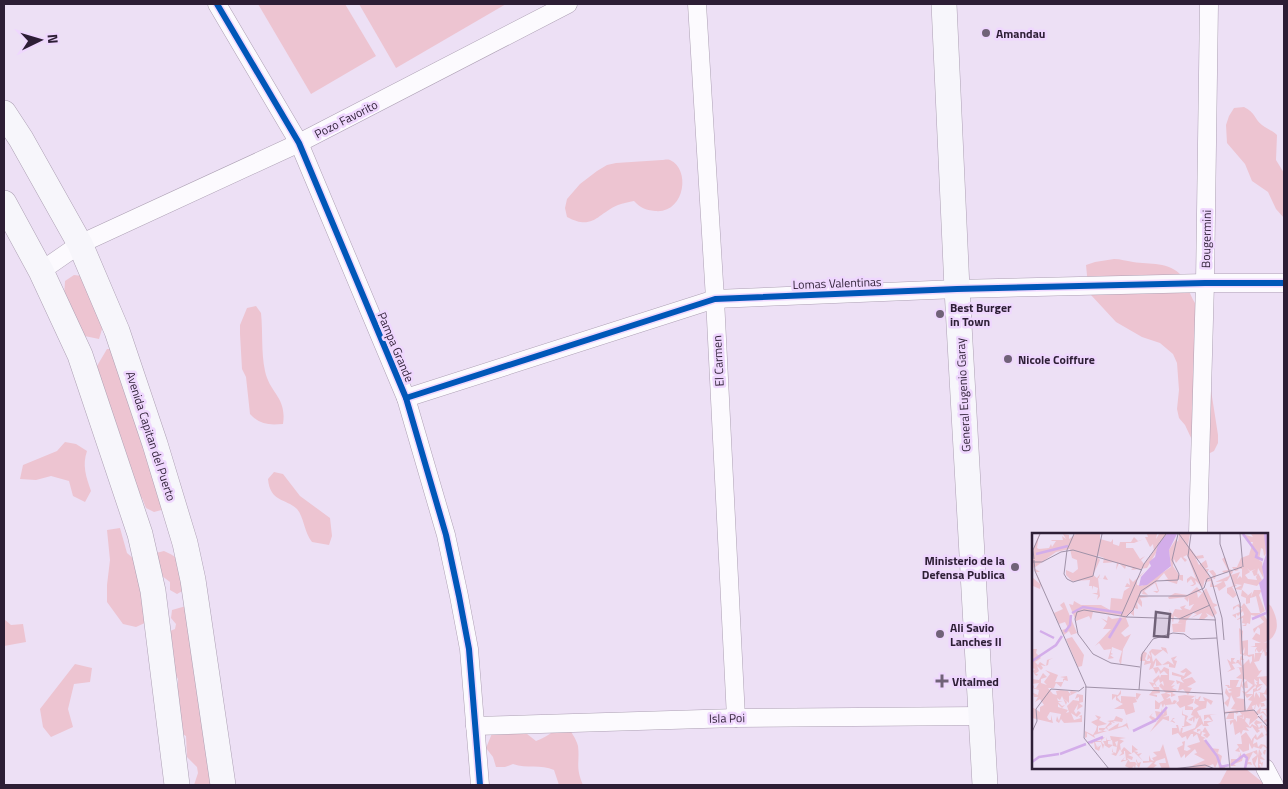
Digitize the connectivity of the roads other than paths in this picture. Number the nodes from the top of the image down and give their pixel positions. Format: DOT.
graph roads {
  1 [pos="218,4"];
  2 [pos="568,4"];
  3 [pos="696,4"];
  4 [pos="944,4"];
  5 [pos="1209,4"];
  6 [pos="4,112"];
  7 [pos="299,143"];
  8 [pos="4,203"];
  9 [pos="80,244"];
  10 [pos="42,271"];
  11 [pos="1205,283"];
  12 [pos="1284,283"];
  13 [pos="957,289"];
  14 [pos="715,299"];
  15 [pos="406,398"];
  16 [pos="1198,533"];
  17 [pos="980,716"];
  18 [pos="736,718"];
  19 [pos="475,726"];
  20 [pos="1265,769"];
  21 [pos="1284,779"];
  22 [pos="177,785"];
  23 [pos="223,785"];
  24 [pos="480,785"];
  25 [pos="985,785"];
  26 [pos="1273,785"];
  1 -- 7 [label="street, Pampa Grande"];
  2 -- 7 [label="street, Pozo Favorito"];
  3 -- 14 [label="street, El Carmen"];
  4 -- 13 [label="street, General Eugenio Garay"];
  5 -- 11 [label="street, Bougermini"];
  6 -- 9 [label="street, Avenida Capitan del Puerto"];
  7 -- 9 [label="street, Pozo Favorito"];
  7 -- 15 [label="street, Pampa Grande"];
  8 -- 10 [label="street"];
  9 -- 10 [label="street, Pozo Favorito"];
  9 -- 23 [label="street, Avenida Capitan del Puerto"];
  10 -- 22 [label="street"];
  11 -- 12 [label="street, Lomas Valentinas"];
  11 -- 13 [label="street, Lomas Valentinas"];
  11 -- 16 [label="street, Bougermini"];
  13 -- 14 [label="street, Lomas Valentinas"];
  13 -- 17 [label="street, General Eugenio Garay"];
  14 -- 15 [label="street, Lomas Valentinas"];
  14 -- 18 [label="street, El Carmen"];
  15 -- 19 [label="street, Pampa Grande"];
  17 -- 18 [label="street, Isla Poi"];
  17 -- 25 [label="street, General Eugenio Garay"];
  18 -- 19 [label="street, Isla Poi"];
  19 -- 24 [label="street, Pampa Grande"];
  20 -- 26 [label="street"];
  21 -- 26 [label="street"];
}
